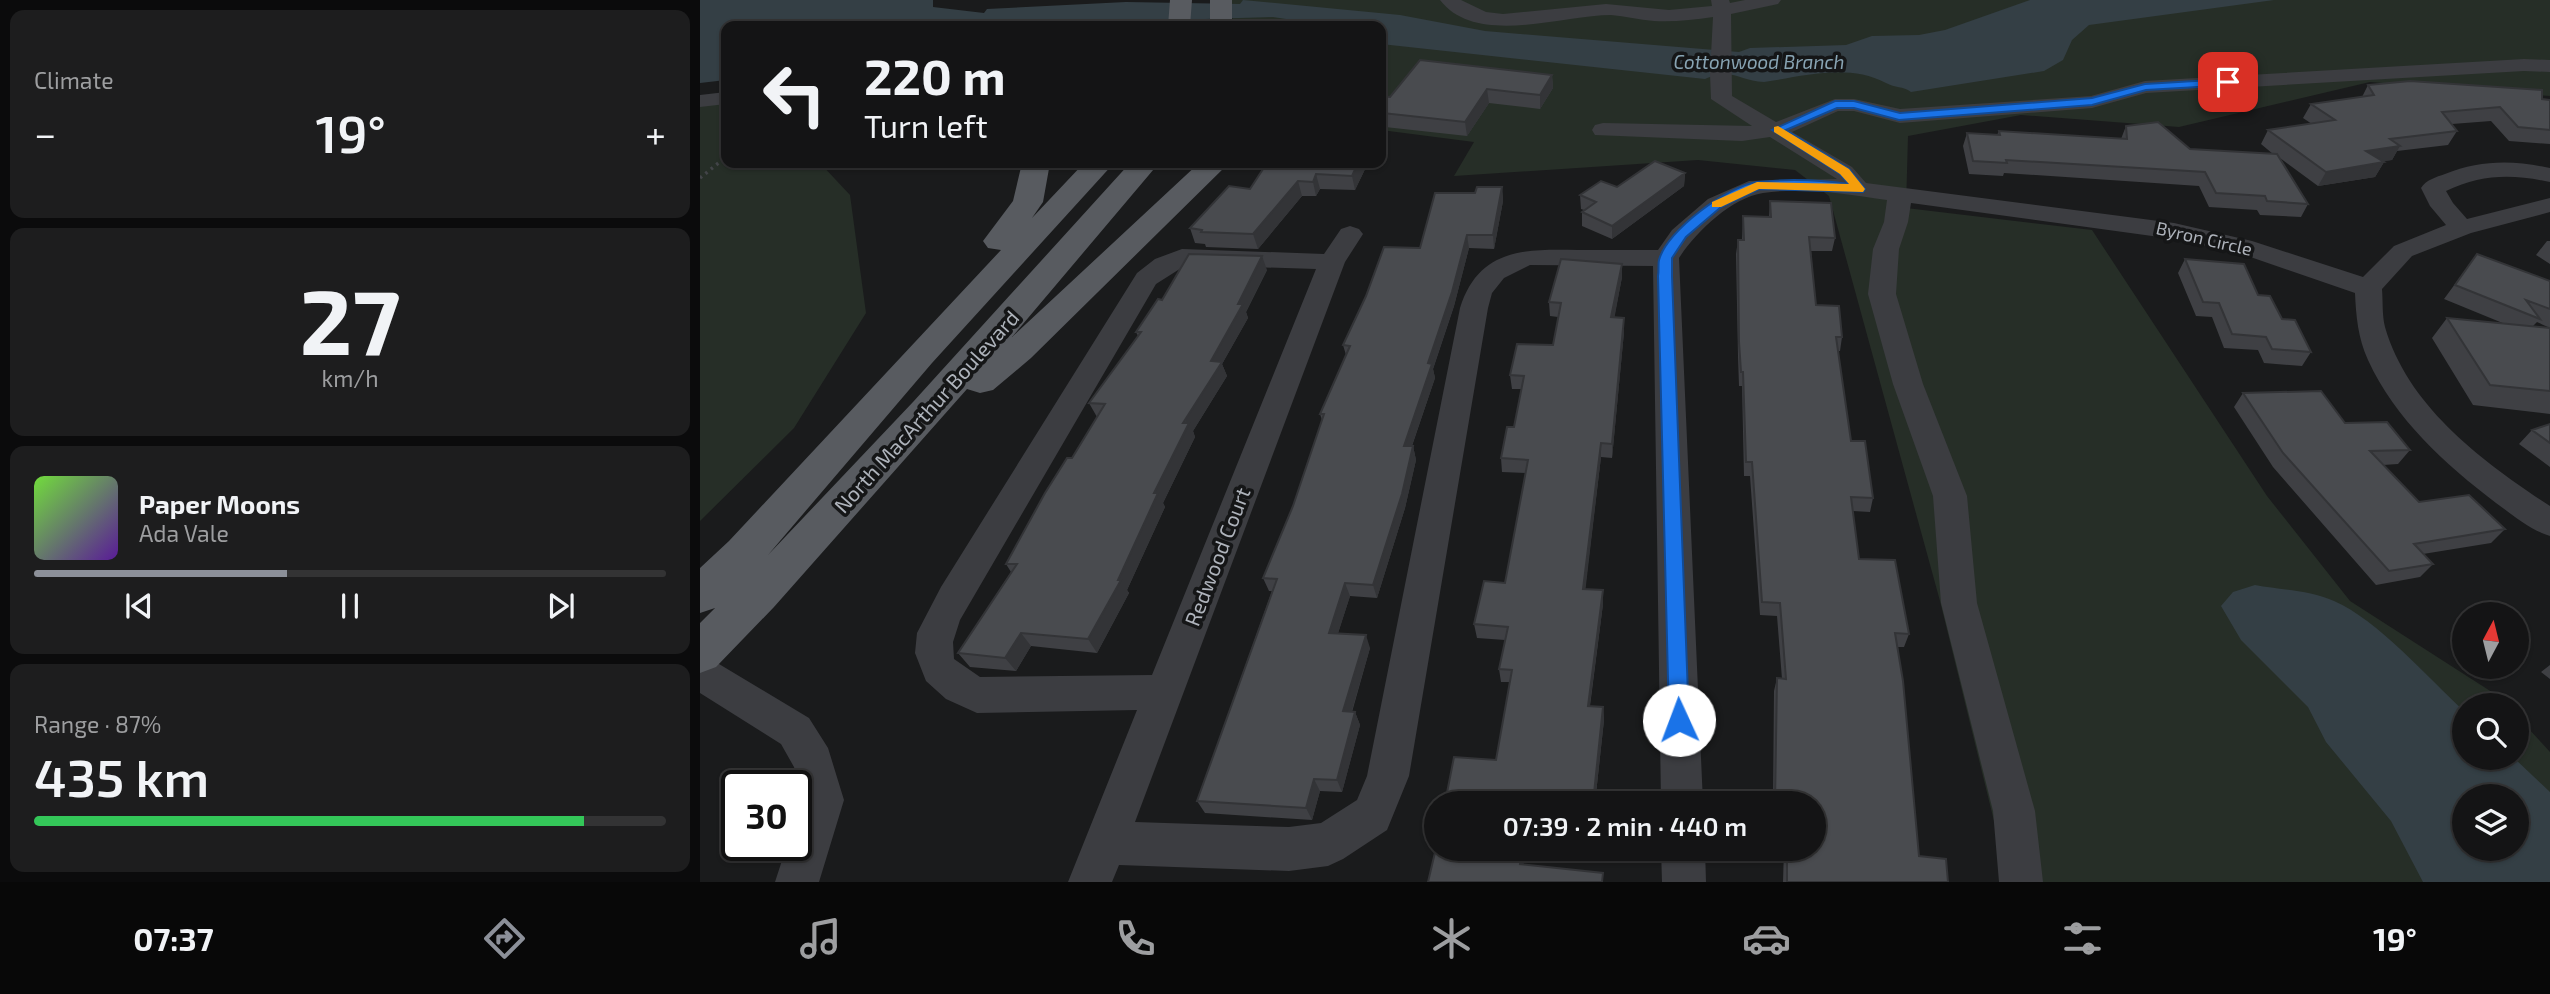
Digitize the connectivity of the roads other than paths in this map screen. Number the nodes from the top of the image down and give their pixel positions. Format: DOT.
graph roads {
  1 [pos="1221,0"];
  2 [pos="1449,0"];
  3 [pos="1772,0"];
  4 [pos="1182,1"];
  5 [pos="1721,6"];
  6 [pos="1180,21"];
  7 [pos="1221,21"];
  8 [pos="2550,66"];
  9 [pos="721,99"];
  10 [pos="700,102"];
  11 [pos="1603,130"];
  12 [pos="1777,130"];
  13 [pos="1035,168"];
  14 [pos="1095,168"];
  15 [pos="1141,168"];
  16 [pos="1210,168"];
  17 [pos="2550,175"];
  18 [pos="1845,187"];
  19 [pos="1900,194"];
  20 [pos="2550,205"];
  21 [pos="2462,228"];
  22 [pos="1666,258"];
  23 [pos="2368,288"];
  24 [pos="920,355"];
  25 [pos="876,468"];
  26 [pos="2550,523"];
  27 [pos="700,594"];
  28 [pos="700,653"];
  29 [pos="700,673"];
  30 [pos="1166,692"];
  31 [pos="1682,791"];
  32 [pos="1105,843"];
  33 [pos="1683,861"];
  34 [pos="797,882"];
  35 [pos="1090,882"];
  36 [pos="1684,882"];
  37 [pos="2021,882"];
  1 -- 7 [label="main road"];
  2 -- 5 [label="street"];
  3 -- 5 [label="street"];
  4 -- 6 [label="main road"];
  5 -- 12 [label="street"];
  8 -- 12 [label="street"];
  9 -- 10 [label="street"];
  11 -- 12 [label="street"];
  12 -- 18 [label="street"];
  13 -- 24 [label="main road"];
  14 -- 24 [label="main road, North MacArthur Boulevard"];
  15 -- 25 [label="main road, North MacArthur Boulevard"];
  16 -- 25 [label="main road"];
  17 -- 21 [label="street"];
  18 -- 19 [label="street, Byron Circle"];
  18 -- 22 [label="street, Byron Circle"];
  19 -- 23 [label="street, Byron Circle"];
  19 -- 37 [label="street"];
  20 -- 21 [label="street"];
  21 -- 23 [label="street"];
  22 -- 31 [label="street"];
  22 -- 32 [label="street"];
  23 -- 26 [label="street"];
  24 -- 27 [label="main road, North MacArthur Boulevard"];
  25 -- 28 [label="main road, North MacArthur Boulevard"];
  29 -- 34 [label="street"];
  30 -- 30 [label="street, Redwood Court"];
  30 -- 32 [label="street, Redwood Court"];
  32 -- 35 [label="street, Redwood Court"];
  33 -- 36 [label="street"];
}
